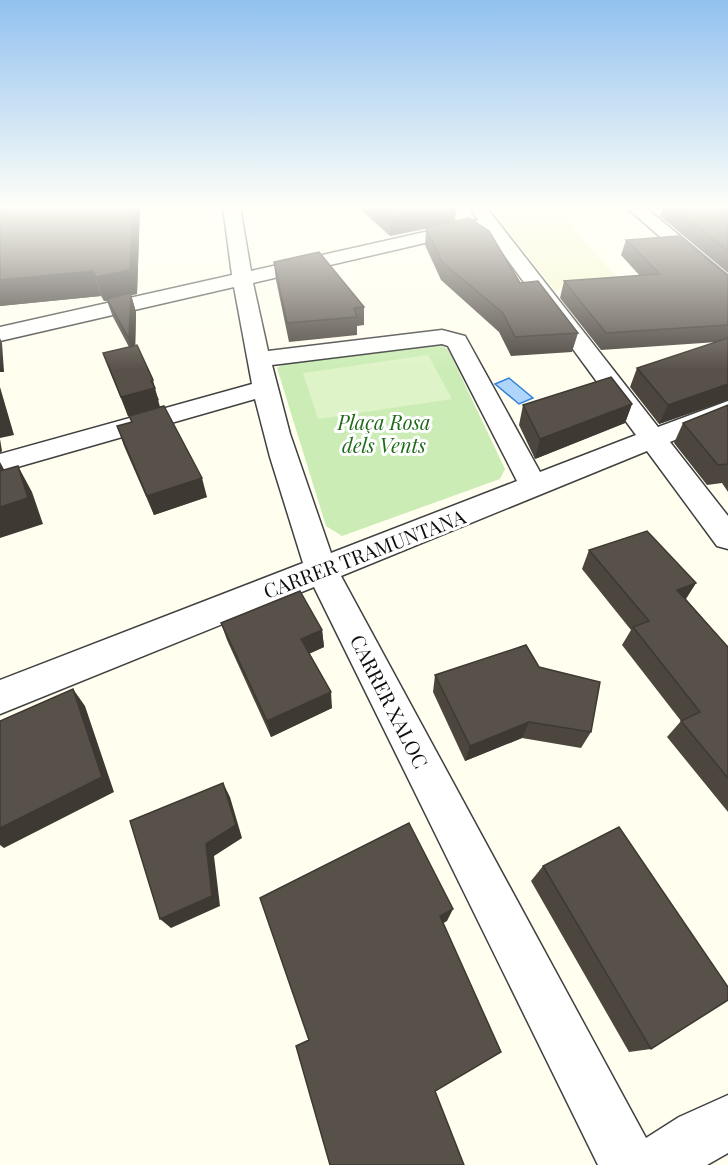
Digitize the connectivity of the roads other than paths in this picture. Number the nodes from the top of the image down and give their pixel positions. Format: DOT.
graph roads {
  1 [pos="238,261"];
  2 [pos="307,261"];
  3 [pos="518,261"];
  4 [pos="699,261"];
  5 [pos="240,279"];
  6 [pos="728,286"];
  7 [pos="0,334"];
  8 [pos="263,374"];
  9 [pos="728,409"];
  10 [pos="652,439"];
  11 [pos="0,463"];
  12 [pos="534,487"];
  13 [pos="728,538"];
  14 [pos="321,569"];
  15 [pos="0,697"];
  16 [pos="728,1123"];
  17 [pos="629,1165"];
  18 [pos="656,1165"];
  1 -- 5 [label="street, CARRER XALOC"];
  2 -- 5 [label="street"];
  3 -- 10 [label="street"];
  4 -- 6 [label="street"];
  5 -- 7 [label="street"];
  5 -- 8 [label="street, CARRER XALOC"];
  8 -- 11 [label="street"];
  8 -- 12 [label="street"];
  8 -- 14 [label="street, CARRER XALOC"];
  9 -- 10 [label="street, CARRER TRAMUNTANA"];
  10 -- 12 [label="street, CARRER TRAMUNTANA"];
  10 -- 13 [label="street"];
  12 -- 14 [label="street, CARRER TRAMUNTANA"];
  14 -- 15 [label="street, CARRER TRAMUNTANA"];
  14 -- 17 [label="street, CARRER XALOC"];
  16 -- 18 [label="street"];
}
